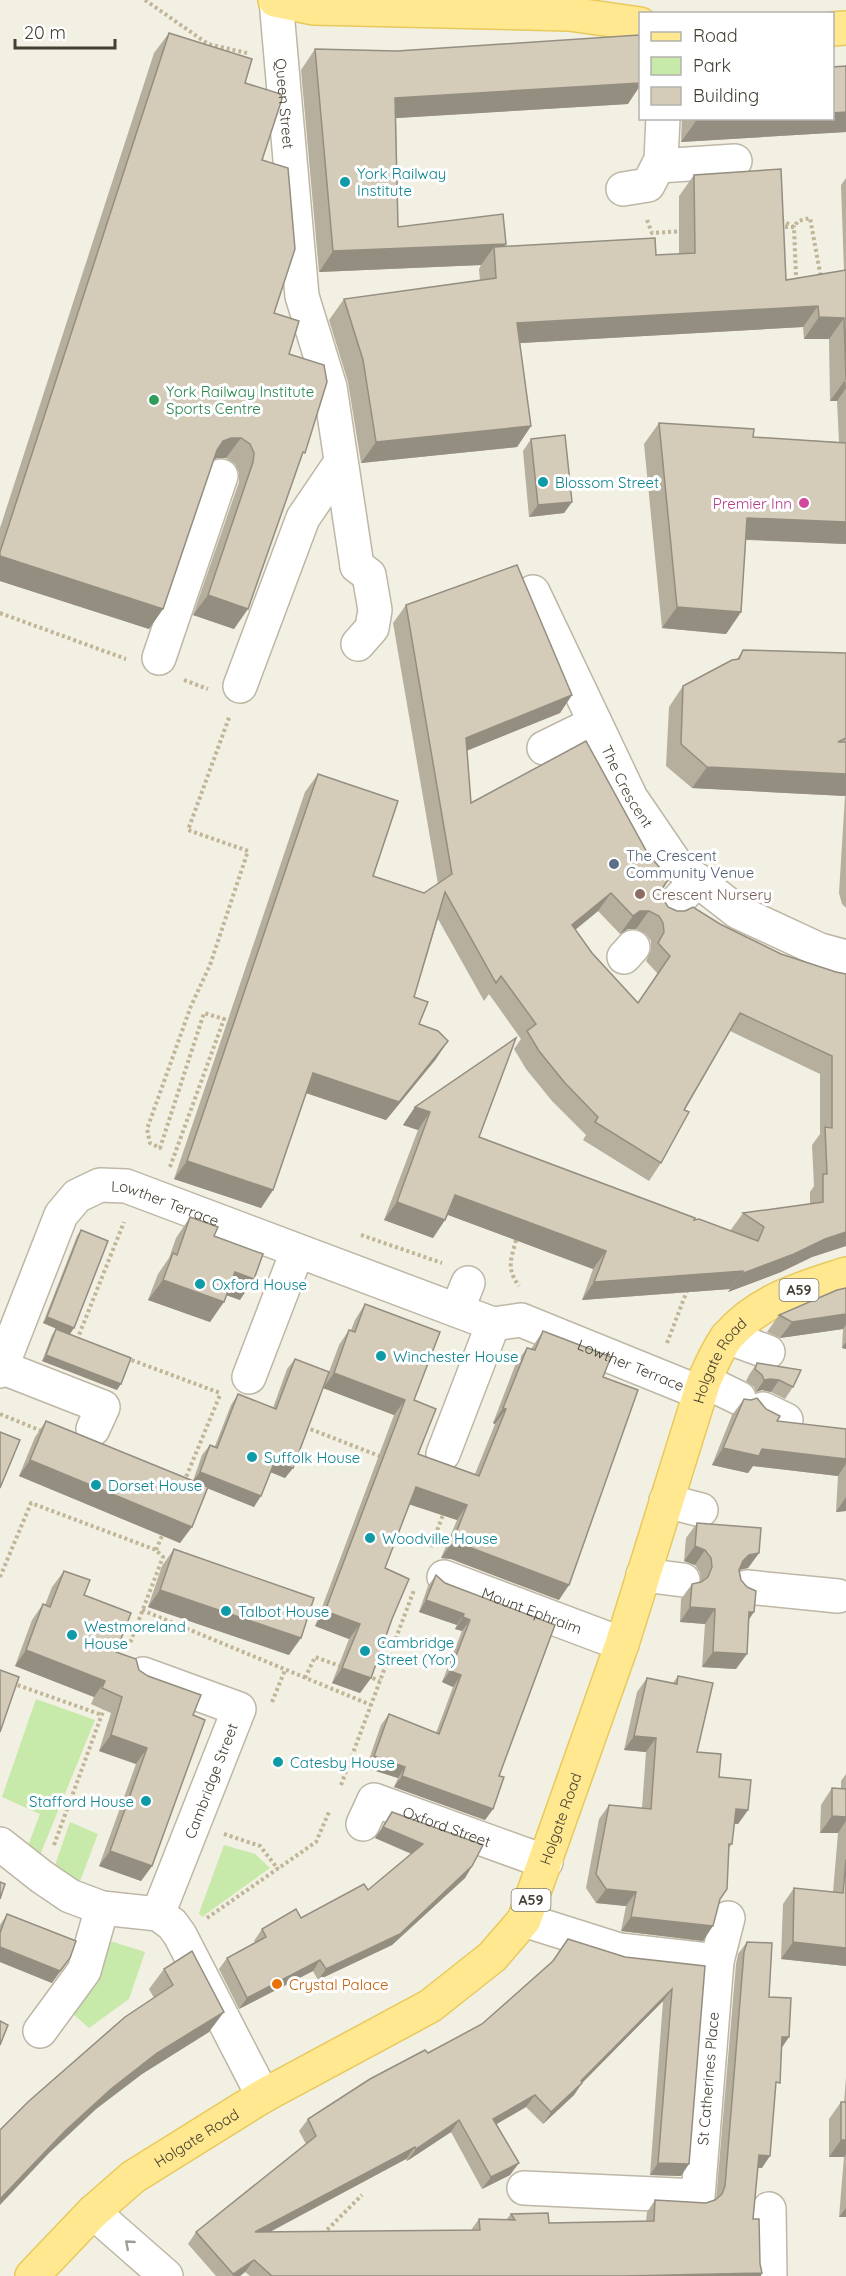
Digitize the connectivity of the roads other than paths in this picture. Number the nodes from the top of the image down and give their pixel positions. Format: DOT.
graph roads {
  1 [pos="275,0"];
  2 [pos="639,24"];
  3 [pos="663,120"];
  4 [pos="735,162"];
  5 [pos="658,166"];
  6 [pos="628,188"];
  7 [pos="341,462"];
  8 [pos="221,476"];
  9 [pos="533,592"];
  10 [pos="358,636"];
  11 [pos="159,658"];
  12 [pos="240,686"];
  13 [pos="595,723"];
  14 [pos="544,748"];
  15 [pos="697,880"];
  16 [pos="668,911"];
  17 [pos="846,957"];
  18 [pos="297,1252"];
  19 [pos="846,1274"];
  20 [pos="493,1324"];
  21 [pos="727,1337"];
  22 [pos="768,1352"];
  23 [pos="1,1369"];
  24 [pos="249,1377"];
  25 [pos="703,1387"];
  26 [pos="763,1409"];
  27 [pos="93,1429"];
  28 [pos="443,1454"];
  29 [pos="666,1501"];
  30 [pos="701,1510"];
  31 [pos="429,1574"];
  32 [pos="644,1575"];
  33 [pos="683,1580"];
  34 [pos="747,1587"];
  35 [pos="838,1596"];
  36 [pos="622,1644"];
  37 [pos="143,1674"];
  38 [pos="363,1824"];
  39 [pos="0,1844"];
  40 [pos="546,1862"];
  41 [pos="102,1908"];
  42 [pos="728,1918"];
  43 [pos="524,1920"];
  44 [pos="169,1925"];
  45 [pos="717,1961"];
  46 [pos="40,2031"];
  47 [pos="263,2096"];
  48 [pos="524,2188"];
  49 [pos="769,2209"];
  50 [pos="93,2212"];
  51 [pos="32,2276"];
  52 [pos="166,2276"];
  53 [pos="770,2276"];
  1 -- 2 [label="main road, Queen Street"];
  1 -- 7 [label="street, Queen Street"];
  3 -- 5 [label="street"];
  4 -- 5 [label="street"];
  5 -- 6 [label="street"];
  7 -- 10 [label="street, Queen Street"];
  7 -- 12 [label="street"];
  8 -- 11 [label="street"];
  9 -- 13 [label="street, The Crescent"];
  13 -- 14 [label="street"];
  13 -- 15 [label="street, The Crescent"];
  15 -- 16 [label="street"];
  15 -- 17 [label="street, The Crescent"];
  18 -- 20 [label="street, Lowther Terrace"];
  18 -- 23 [label="street, Lowther Terrace"];
  18 -- 24 [label="street"];
  19 -- 21 [label="main road, Holgate Road / A59"];
  20 -- 25 [label="street, Lowther Terrace"];
  20 -- 28 [label="street"];
  21 -- 22 [label="street"];
  21 -- 25 [label="main road, Holgate Road / A59"];
  23 -- 27 [label="street, Lowther Terrace"];
  25 -- 26 [label="street, Lowther Terrace"];
  25 -- 29 [label="main road, Holgate Road / A59"];
  29 -- 30 [label="street"];
  29 -- 32 [label="main road, Holgate Road / A59"];
  31 -- 36 [label="street, Mount Ephraim"];
  32 -- 33 [label="street"];
  32 -- 36 [label="main road, Holgate Road / A59"];
  34 -- 35 [label="street"];
  36 -- 40 [label="main road, Holgate Road / A59"];
  37 -- 44 [label="street, Cambridge Street"];
  38 -- 40 [label="street, Oxford Street"];
  39 -- 41 [label="street"];
  40 -- 43 [label="main road, Holgate Road / A59"];
  41 -- 44 [label="street"];
  41 -- 46 [label="street"];
  42 -- 45 [label="street, St Catherines Place"];
  43 -- 45 [label="street"];
  43 -- 47 [label="main road, Holgate Road / A59"];
  44 -- 47 [label="street"];
  45 -- 48 [label="street, St Catherines Place"];
  47 -- 50 [label="main road, Holgate Road / A59"];
  49 -- 53 [label="street"];
  50 -- 51 [label="main road, Holgate Road / A59"];
  52 -- 50 [label="street, one-way"];
}
